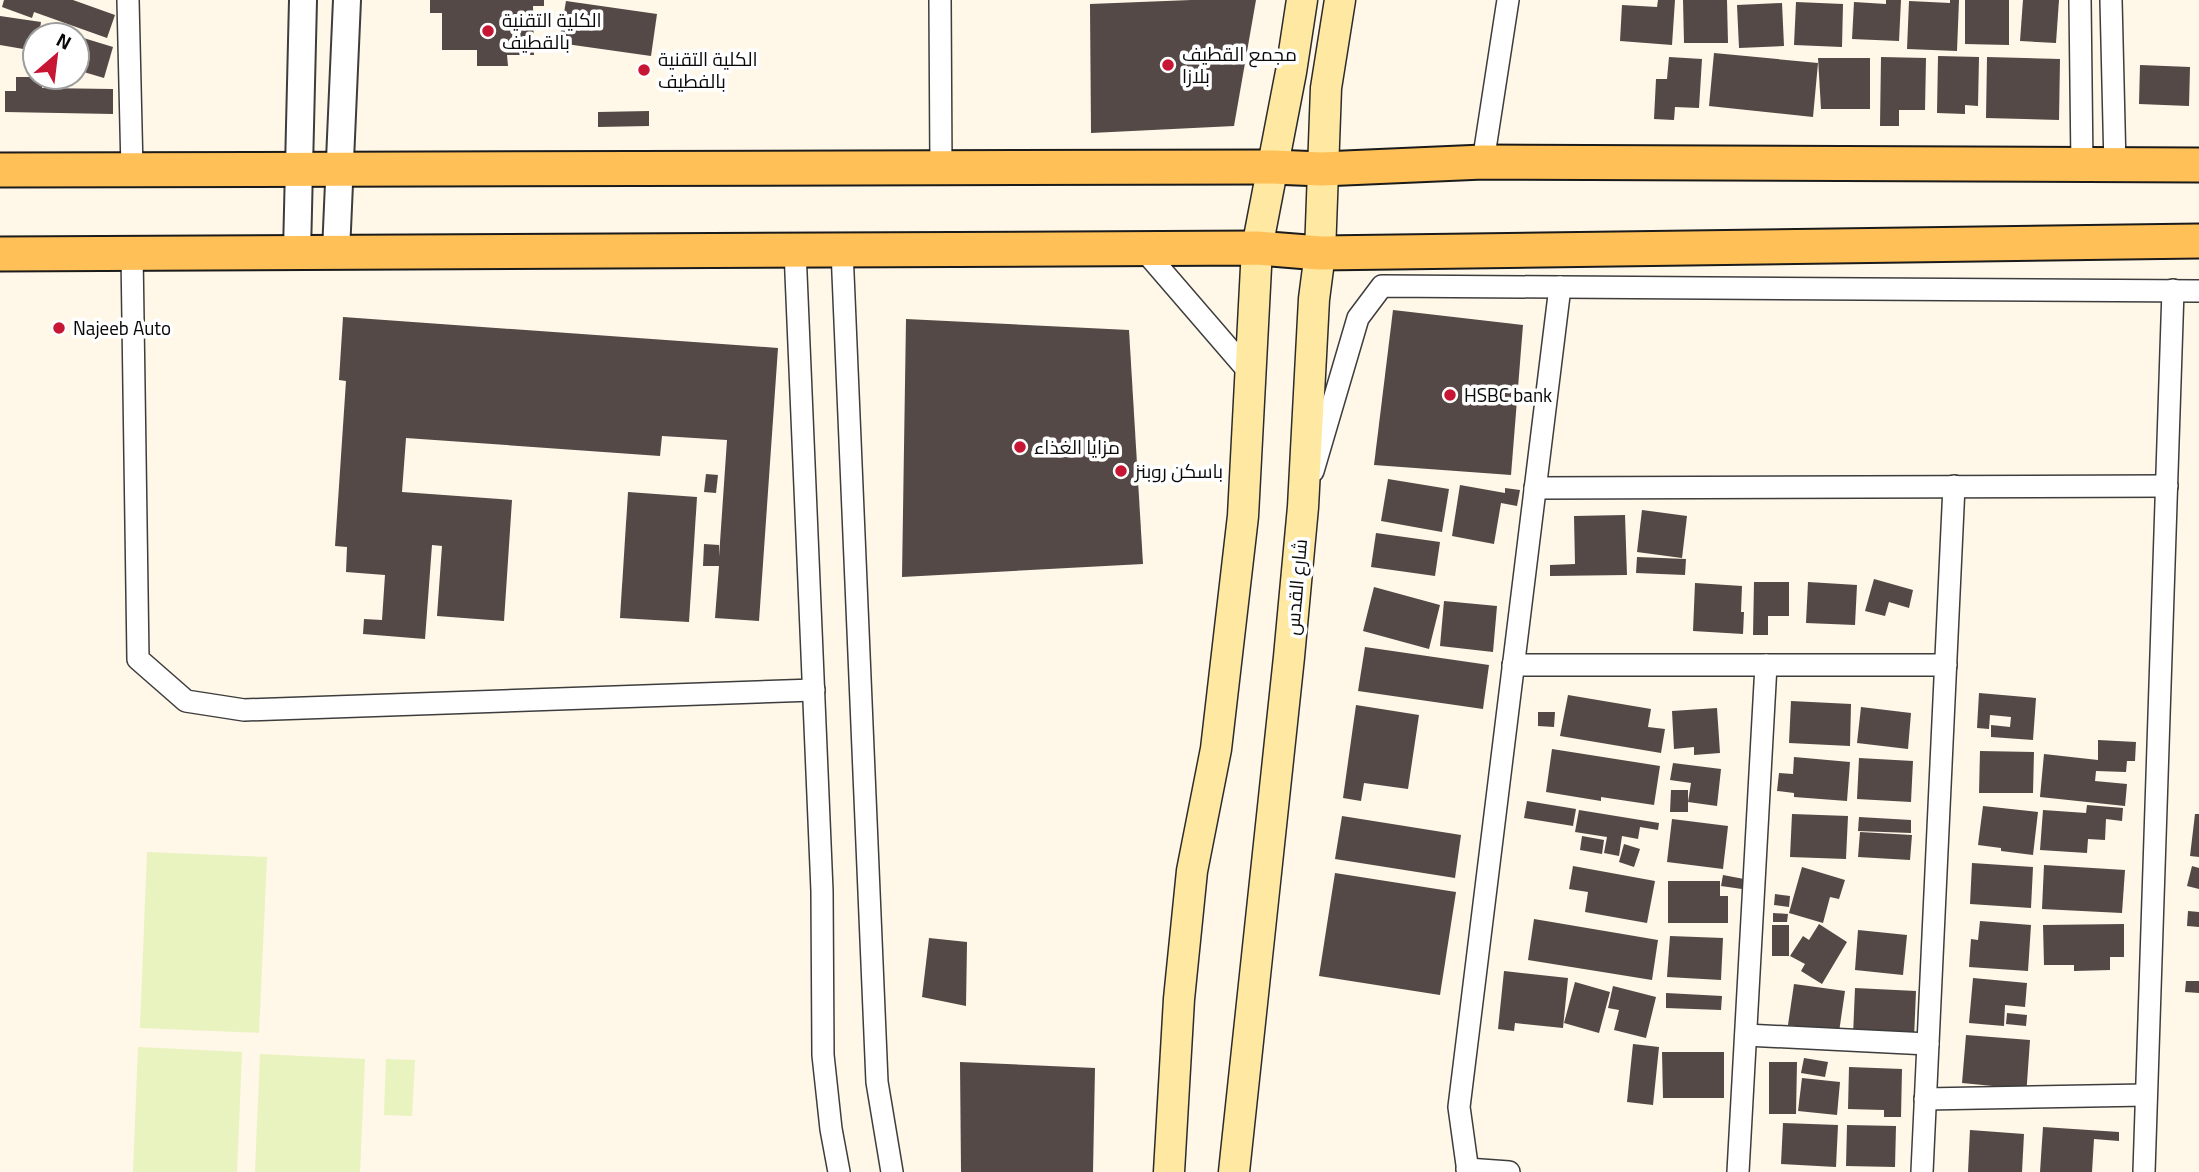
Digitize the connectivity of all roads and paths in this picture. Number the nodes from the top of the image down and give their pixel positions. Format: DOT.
graph roads {
  1 [pos="128,0"];
  2 [pos="303,0"];
  3 [pos="347,0"];
  4 [pos="940,0"];
  5 [pos="1302,0"];
  6 [pos="1340,0"];
  7 [pos="1508,0"];
  8 [pos="2080,0"];
  9 [pos="2111,0"];
  10 [pos="1483,162"];
  11 [pos="2199,165"];
  12 [pos="2082,166"];
  13 [pos="2115,166"];
  14 [pos="1272,167"];
  15 [pos="941,168"];
  16 [pos="1322,169"];
  17 [pos="0,170"];
  18 [pos="132,170"];
  19 [pos="298,170"];
  20 [pos="341,170"];
  21 [pos="2199,242"];
  22 [pos="1257,248"];
  23 [pos="1143,249"];
  24 [pos="795,250"];
  25 [pos="842,250"];
  26 [pos="337,252"];
  27 [pos="132,253"];
  28 [pos="297,253"];
  29 [pos="1320,253"];
  30 [pos="0,254"];
  31 [pos="1560,287"];
  32 [pos="2173,290"];
  33 [pos="2199,291"];
  34 [pos="1250,373"];
  35 [pos="1954,486"];
  36 [pos="2167,486"];
  37 [pos="1535,488"];
  38 [pos="1303,507"];
  39 [pos="1513,665"];
  40 [pos="1766,665"];
  41 [pos="1946,666"];
  42 [pos="814,690"];
  43 [pos="1746,1035"];
  44 [pos="1928,1044"];
  45 [pos="2146,1095"];
  46 [pos="1925,1099"];
  47 [pos="1468,1170"];
  48 [pos="839,1172"];
  49 [pos="892,1172"];
  50 [pos="1170,1172"];
  51 [pos="1234,1172"];
  52 [pos="1509,1172"];
  53 [pos="1738,1172"];
  54 [pos="1922,1172"];
  55 [pos="2144,1172"];
  1 -- 18 [label="street"];
  2 -- 19 [label="street"];
  3 -- 20 [label="street"];
  4 -- 15 [label="street"];
  5 -- 14 [label="main road"];
  6 -- 16 [label="main road, شارع القدس"];
  7 -- 10 [label="street"];
  8 -- 12 [label="street"];
  9 -- 13 [label="street"];
  10 -- 12 [label="main road"];
  10 -- 16 [label="main road"];
  11 -- 13 [label="main road"];
  12 -- 13 [label="main road"];
  14 -- 15 [label="main road"];
  14 -- 16 [label="main road"];
  14 -- 22 [label="main road"];
  15 -- 20 [label="main road"];
  16 -- 29 [label="main road, شارع القدس"];
  17 -- 18 [label="main road"];
  18 -- 19 [label="main road"];
  19 -- 20 [label="main road"];
  19 -- 28 [label="street"];
  20 -- 26 [label="street"];
  21 -- 29 [label="main road"];
  22 -- 23 [label="main road"];
  22 -- 29 [label="main road"];
  22 -- 34 [label="main road"];
  23 -- 25 [label="main road"];
  23 -- 34 [label="street"];
  24 -- 25 [label="main road"];
  24 -- 26 [label="main road"];
  24 -- 42 [label="street"];
  25 -- 49 [label="street"];
  26 -- 28 [label="main road"];
  27 -- 28 [label="main road"];
  27 -- 30 [label="main road"];
  27 -- 42 [label="street"];
  29 -- 38 [label="main road, شارع القدس"];
  31 -- 32 [label="street"];
  31 -- 37 [label="street"];
  31 -- 38 [label="street"];
  32 -- 33 [label="street"];
  32 -- 36 [label="street"];
  34 -- 50 [label="main road"];
  35 -- 36 [label="street"];
  35 -- 37 [label="street"];
  35 -- 41 [label="street"];
  36 -- 45 [label="street"];
  37 -- 39 [label="street"];
  38 -- 51 [label="main road, شارع القدس"];
  39 -- 40 [label="street"];
  39 -- 47 [label="street"];
  40 -- 41 [label="street"];
  40 -- 43 [label="street"];
  41 -- 44 [label="street"];
  42 -- 48 [label="street"];
  43 -- 44 [label="street"];
  43 -- 53 [label="street"];
  44 -- 46 [label="street"];
  45 -- 46 [label="street"];
  45 -- 55 [label="street"];
  46 -- 54 [label="street"];
  47 -- 52 [label="street"];
}
